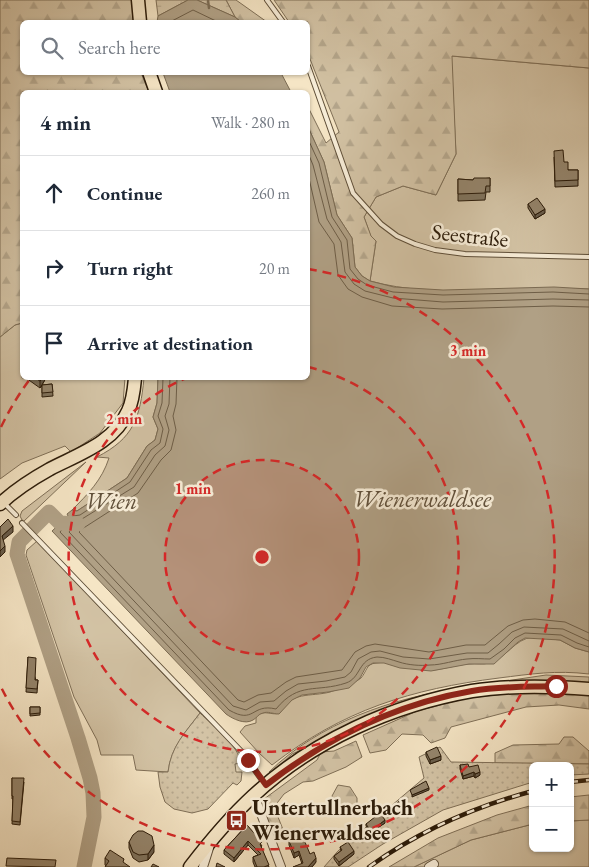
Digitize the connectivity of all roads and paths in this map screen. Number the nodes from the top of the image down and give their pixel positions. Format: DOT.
graph roads {
  1 [pos="138,0"];
  2 [pos="267,0"];
  3 [pos="140,20"];
  4 [pos="282,20"];
  5 [pos="310,72"];
  6 [pos="150,75"];
  7 [pos="155,90"];
  8 [pos="589,257"];
  9 [pos="135,380"];
  10 [pos="1,503"];
  11 [pos="16,515"];
  12 [pos="22,523"];
  13 [pos="589,690"];
  14 [pos="266,785"];
  15 [pos="254,795"];
  16 [pos="212,838"];
  17 [pos="190,867"];
  18 [pos="203,867"];
  19 [pos="281,867"];
  1 -- 3 [label="main road"];
  2 -- 4 [label="lane"];
  5 -- 8 [label="lane, Seestraße"];
  6 -- 7 [label="main road"];
  9 -- 10 [label="main road"];
  10 -- 11 [label="lane"];
  12 -- 14 [label="lane"];
  13 -- 14 [label="main road"];
  14 -- 15 [label="main road"];
  15 -- 16 [label="main road"];
  15 -- 19 [label="street"];
  16 -- 17 [label="main road"];
  16 -- 18 [label="street"];
}
